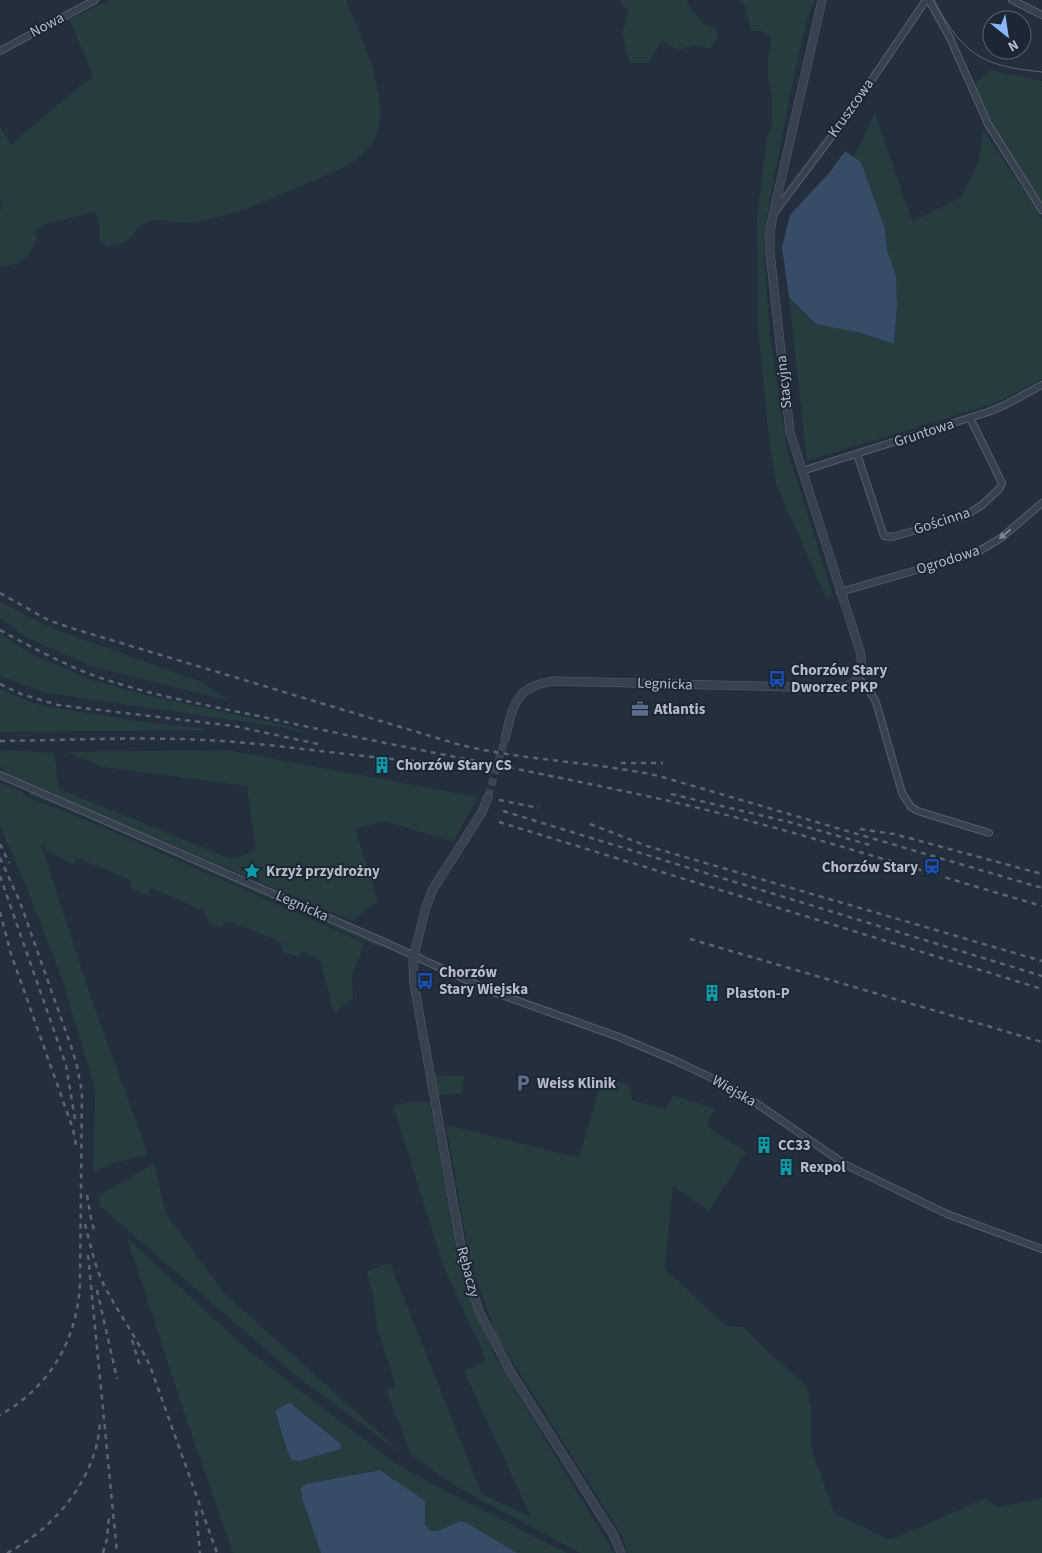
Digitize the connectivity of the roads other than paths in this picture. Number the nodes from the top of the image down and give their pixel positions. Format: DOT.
graph roads {
  1 [pos="95,0"];
  2 [pos="822,0"];
  3 [pos="927,0"];
  4 [pos="1012,0"];
  5 [pos="1042,15"];
  6 [pos="0,51"];
  7 [pos="1042,210"];
  8 [pos="773,215"];
  9 [pos="1042,385"];
  10 [pos="970,418"];
  11 [pos="857,454"];
  12 [pos="802,470"];
  13 [pos="1042,502"];
  14 [pos="840,592"];
  15 [pos="858,678"];
  16 [pos="506,739"];
  17 [pos="0,775"];
  18 [pos="488,797"];
  19 [pos="989,833"];
  20 [pos="414,956"];
  21 [pos="1042,1249"];
  22 [pos="621,1553"];
  1 -- 6 [label="street, Nowa"];
  2 -- 8 [label="street, Stacyjna"];
  3 -- 7 [label="street, Kruszcowa"];
  3 -- 8 [label="street, Kruszcowa"];
  4 -- 5 [label="street"];
  8 -- 12 [label="street, Stacyjna"];
  9 -- 10 [label="street, Gruntowa"];
  10 -- 11 [label="street, Gruntowa"];
  10 -- 11 [label="street, Gościnna"];
  11 -- 12 [label="street, Gruntowa"];
  12 -- 14 [label="street, Stacyjna"];
  13 -- 14 [label="street, Ogrodowa, one-way"];
  14 -- 15 [label="street, Stacyjna"];
  15 -- 16 [label="street, Legnicka"];
  15 -- 19 [label="street"];
  17 -- 20 [label="street, Legnicka"];
  18 -- 20 [label="street"];
  20 -- 21 [label="street, Wiejska"];
  20 -- 22 [label="street, Rębaczy"];
}
